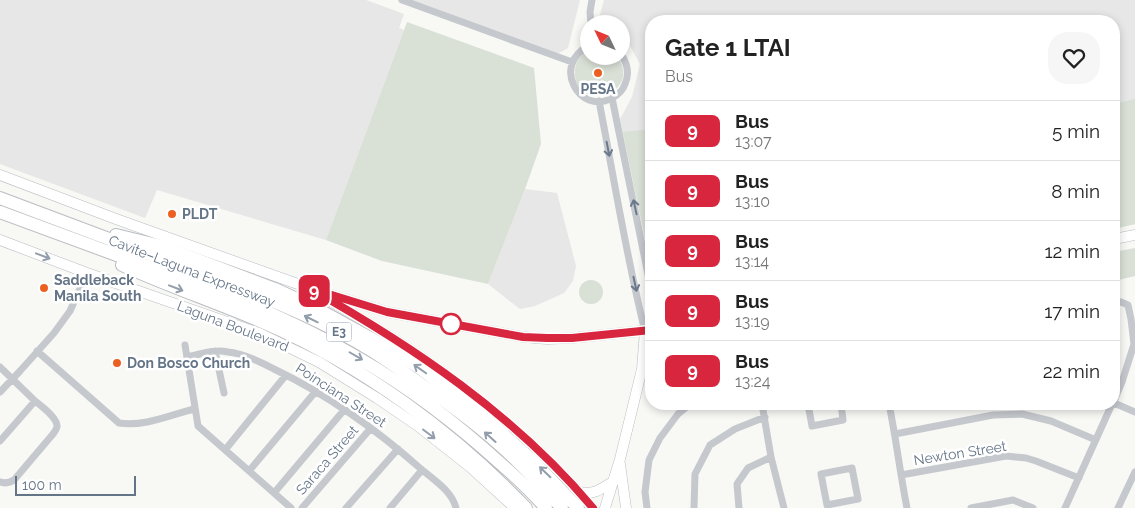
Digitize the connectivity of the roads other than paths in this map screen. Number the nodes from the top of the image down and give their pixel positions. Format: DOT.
graph roads {
  1 [pos="402,0"];
  2 [pos="592,0"];
  3 [pos="591,15"];
  4 [pos="580,51"];
  5 [pos="572,62"];
  6 [pos="626,65"];
  7 [pos="612,98"];
  8 [pos="599,101"];
  9 [pos="0,175"];
  10 [pos="0,198"];
  11 [pos="0,212"];
  12 [pos="72,232"];
  13 [pos="1135,235"];
  14 [pos="1120,238"];
  15 [pos="0,240"];
  16 [pos="645,260"];
  17 [pos="87,273"];
  18 [pos="309,288"];
  19 [pos="1120,302"];
  20 [pos="645,323"];
  21 [pos="645,331"];
  22 [pos="185,345"];
  23 [pos="645,350"];
  24 [pos="37,351"];
  25 [pos="215,351"];
  26 [pos="187,357"];
  27 [pos="645,366"];
  28 [pos="0,367"];
  29 [pos="642,369"];
  30 [pos="286,375"];
  31 [pos="13,380"];
  32 [pos="1120,386"];
  33 [pos="316,391"];
  34 [pos="0,392"];
  35 [pos="224,393"];
  36 [pos="35,401"];
  37 [pos="1120,405"];
  38 [pos="194,408"];
  39 [pos="344,410"];
  40 [pos="683,410"];
  41 [pos="763,410"];
  42 [pos="809,410"];
  43 [pos="842,410"];
  44 [pos="890,410"];
  45 [pos="1109,410"];
  46 [pos="1135,412"];
  47 [pos="765,417"];
  48 [pos="371,428"];
  49 [pos="895,434"];
  50 [pos="1096,440"];
  51 [pos="0,441"];
  52 [pos="398,449"];
  53 [pos="224,450"];
  54 [pos="771,457"];
  55 [pos="620,459"];
  56 [pos="422,470"];
  57 [pos="249,471"];
  58 [pos="1135,472"];
  59 [pos="901,475"];
  60 [pos="1079,478"];
  61 [pos="614,481"];
  62 [pos="0,482"];
  63 [pos="579,492"];
  64 [pos="274,493"];
  65 [pos="846,505"];
  66 [pos="291,508"];
  67 [pos="302,508"];
  68 [pos="346,508"];
  69 [pos="390,508"];
  70 [pos="456,508"];
  71 [pos="514,508"];
  72 [pos="526,508"];
  73 [pos="546,508"];
  74 [pos="562,508"];
  75 [pos="578,508"];
  76 [pos="593,508"];
  77 [pos="606,508"];
  78 [pos="626,508"];
  79 [pos="647,508"];
  80 [pos="694,508"];
  81 [pos="739,508"];
  82 [pos="784,508"];
  83 [pos="907,508"];
  84 [pos="971,508"];
  85 [pos="1033,508"];
  86 [pos="1065,508"];
  87 [pos="1118,508"];
  1 -- 5 [label="street"];
  2 -- 3 [label="street"];
  4 -- 5 [label="street"];
  5 -- 8 [label="street"];
  6 -- 7 [label="street"];
  7 -- 8 [label="street"];
  16 -- 7 [label="street, one-way"];
  8 -- 20 [label="street, one-way"];
  9 -- 18 [label="main road"];
  10 -- 12 [label="highway, Cavite–Laguna Expressway / E3"];
  11 -- 12 [label="highway, Cavite–Laguna Expressway / E3"];
  12 -- 72 [label="highway, one-way"];
  12 -- 73 [label="highway, Cavite–Laguna Expressway / E3, one-way"];
  74 -- 12 [label="highway, Cavite–Laguna Expressway / E3, one-way"];
  75 -- 12 [label="highway, one-way"];
  13 -- 14 [label="main road"];
  15 -- 17 [label="main road, Laguna Boulevard, one-way"];
  17 -- 24 [label="street"];
  17 -- 71 [label="main road, Laguna Boulevard, one-way"];
  18 -- 21 [label="main road"];
  18 -- 63 [label="main road"];
  19 -- 32 [label="street"];
  22 -- 26 [label="street"];
  23 -- 29 [label="main road"];
  24 -- 31 [label="street"];
  24 -- 38 [label="street"];
  25 -- 26 [label="street, Poinciana Street"];
  25 -- 30 [label="street, Poinciana Street"];
  25 -- 35 [label="street"];
  26 -- 38 [label="street"];
  27 -- 29 [label="main road"];
  28 -- 31 [label="street"];
  29 -- 55 [label="main road"];
  30 -- 33 [label="street, Poinciana Street"];
  30 -- 53 [label="street"];
  31 -- 34 [label="street"];
  31 -- 36 [label="street"];
  33 -- 39 [label="street, Poinciana Street"];
  33 -- 57 [label="street"];
  36 -- 51 [label="street"];
  36 -- 62 [label="street"];
  37 -- 46 [label="street"];
  38 -- 53 [label="street"];
  39 -- 48 [label="street, Poinciana Street"];
  39 -- 64 [label="street"];
  40 -- 79 [label="street"];
  41 -- 47 [label="street"];
  42 -- 43 [label="street"];
  44 -- 49 [label="street"];
  45 -- 50 [label="street"];
  47 -- 54 [label="street"];
  47 -- 80 [label="street"];
  48 -- 52 [label="street, Poinciana Street"];
  48 -- 67 [label="street, Saraca Street"];
  49 -- 50 [label="street"];
  49 -- 59 [label="street"];
  50 -- 60 [label="street"];
  52 -- 56 [label="street, Poinciana Street"];
  52 -- 68 [label="street"];
  53 -- 57 [label="street"];
  54 -- 81 [label="street"];
  54 -- 82 [label="street"];
  55 -- 61 [label="main road"];
  55 -- 78 [label="main road"];
  56 -- 69 [label="street"];
  56 -- 70 [label="street, Poinciana Street"];
  57 -- 64 [label="street"];
  58 -- 87 [label="street"];
  59 -- 60 [label="street, Newton Street"];
  59 -- 83 [label="street"];
  60 -- 86 [label="street"];
  61 -- 63 [label="main road"];
  61 -- 77 [label="main road"];
  63 -- 76 [label="main road"];
  64 -- 66 [label="street"];
  65 -- 65 [label="street"];
  84 -- 85 [label="street"];
}
